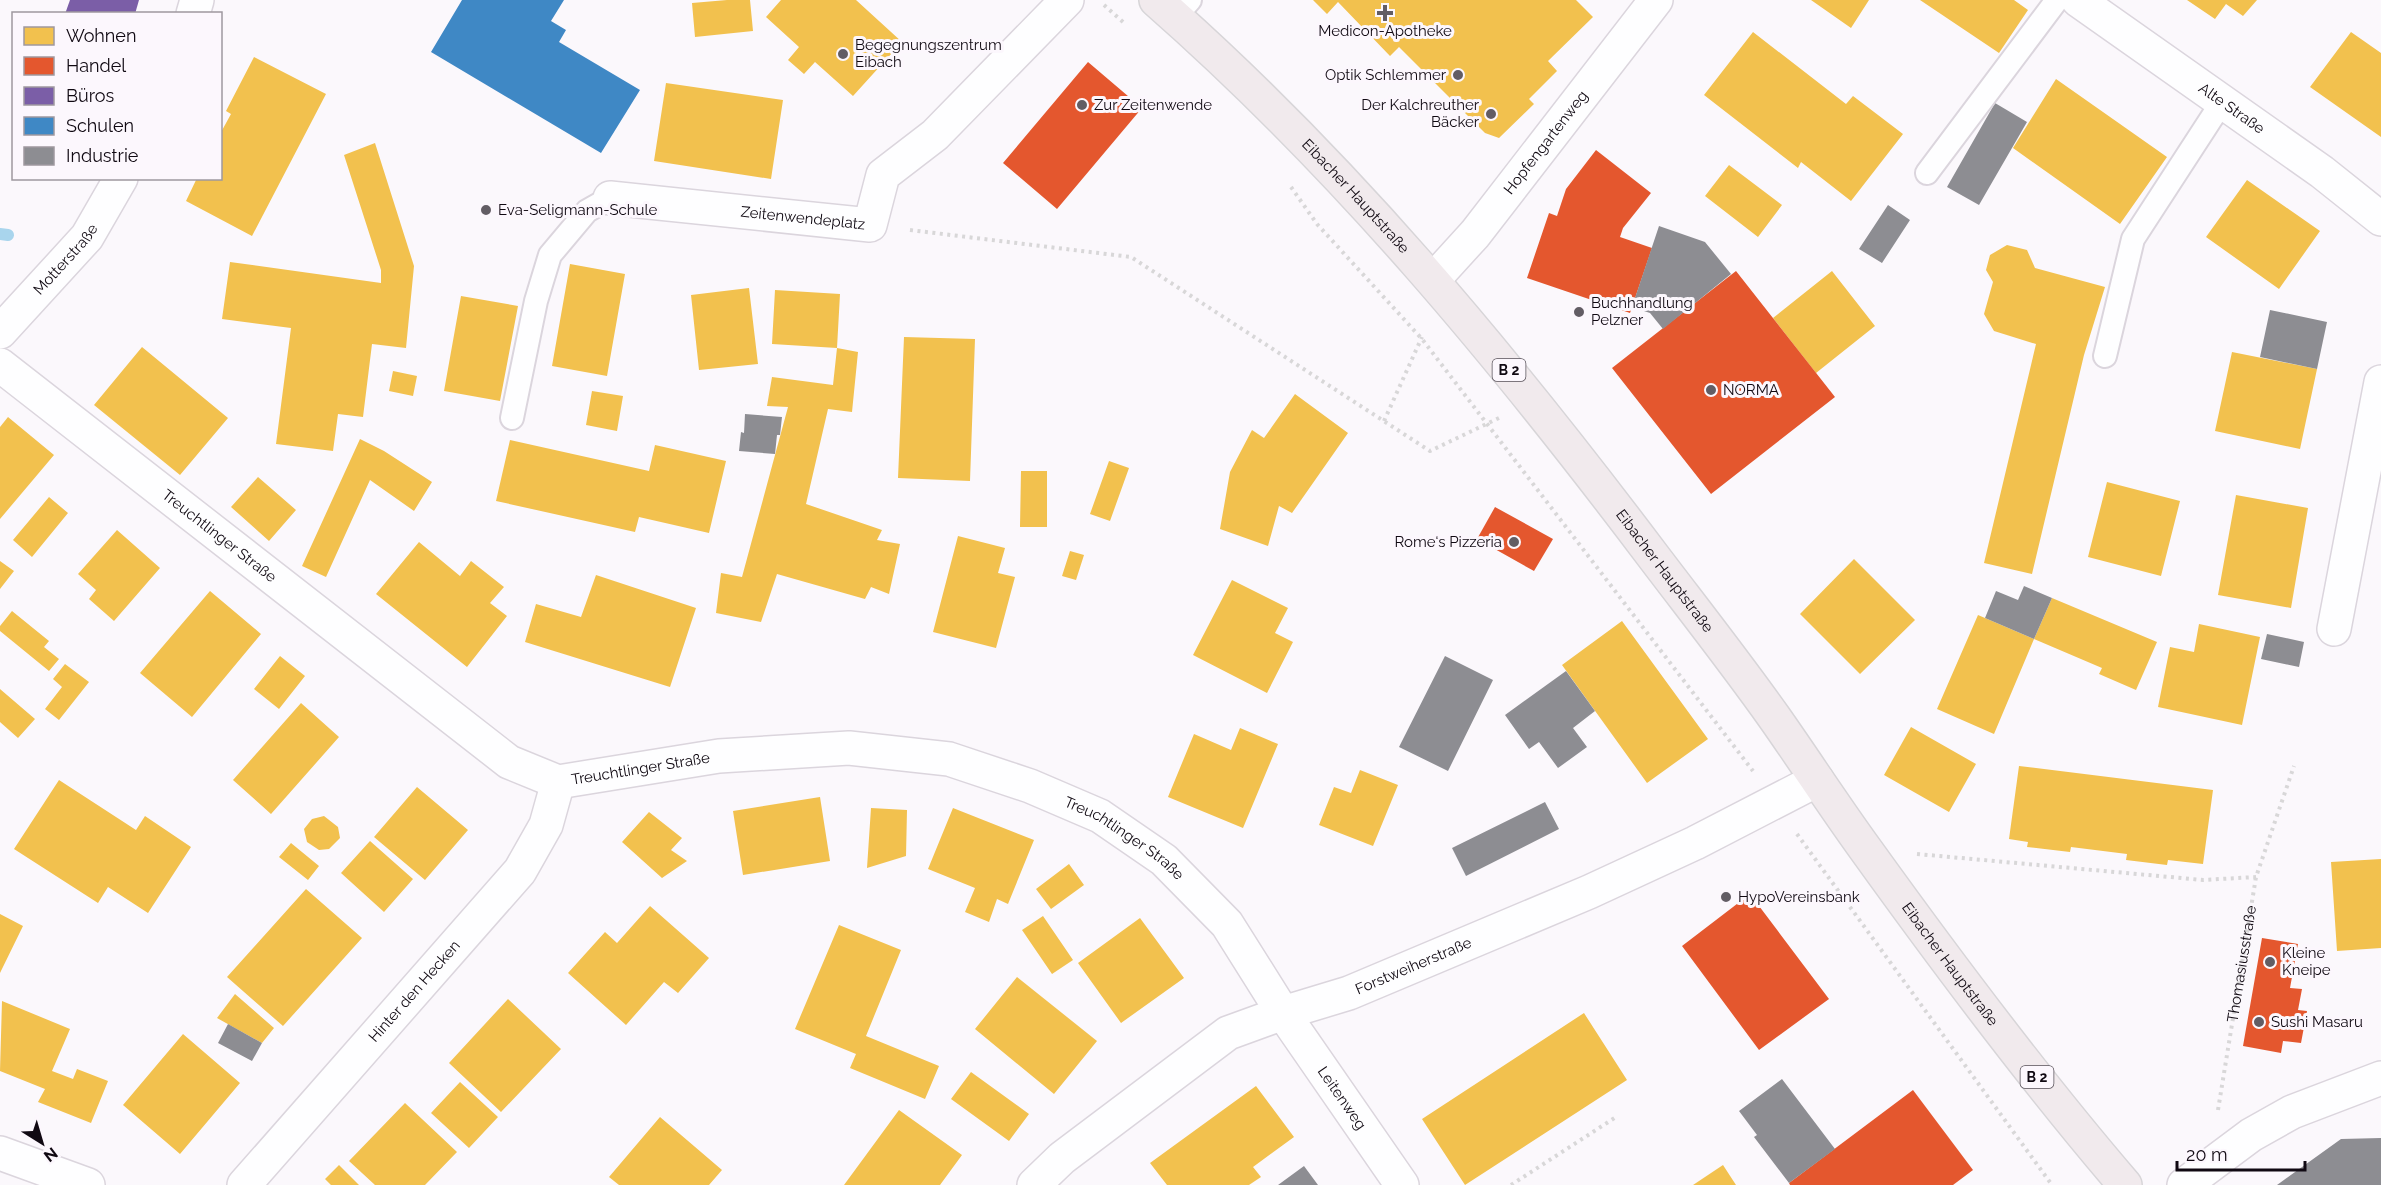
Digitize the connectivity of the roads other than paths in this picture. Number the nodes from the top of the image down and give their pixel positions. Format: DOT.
graph roads {
  1 [pos="1067,0"];
  2 [pos="1656,0"];
  3 [pos="2057,0"];
  4 [pos="2078,0"];
  5 [pos="1174,6"];
  6 [pos="2222,102"];
  7 [pos="1927,174"];
  8 [pos="121,180"];
  9 [pos="610,198"];
  10 [pos="2381,219"];
  11 [pos="1433,280"];
  12 [pos="0,332"];
  13 [pos="2105,356"];
  14 [pos="0,365"];
  15 [pos="2381,382"];
  16 [pos="512,418"];
  17 [pos="2334,629"];
  18 [pos="1817,780"];
  19 [pos="558,782"];
  20 [pos="1283,1013"];
  21 [pos="2381,1078"];
  22 [pos="0,1153"];
  23 [pos="88,1185"];
  24 [pos="244,1185"];
  25 [pos="1034,1185"];
  26 [pos="1402,1185"];
  27 [pos="2125,1185"];
  28 [pos="2184,1185"];
  1 -- 9 [label="street, Zeitenwendeplatz"];
  2 -- 11 [label="street, Hopfengartenweg"];
  3 -- 7 [label="lane"];
  4 -- 6 [label="street, Alte Straße"];
  5 -- 11 [label="main road, Eibacher Hauptstraße / B 2"];
  6 -- 10 [label="street, Alte Straße"];
  6 -- 13 [label="lane"];
  8 -- 12 [label="street, Motterstraße"];
  9 -- 16 [label="lane"];
  11 -- 18 [label="main road, Eibacher Hauptstraße / B 2"];
  14 -- 19 [label="street, Treuchtlinger Straße"];
  15 -- 17 [label="street"];
  18 -- 20 [label="street, Forstweiherstraße"];
  18 -- 27 [label="main road, Eibacher Hauptstraße / B 2"];
  19 -- 20 [label="street, Treuchtlinger Straße"];
  19 -- 24 [label="street, Hinter den Hecken"];
  20 -- 25 [label="street, Forstweiherstraße"];
  20 -- 26 [label="street, Leitenweg"];
  21 -- 28 [label="street"];
  22 -- 23 [label="street"];
}
